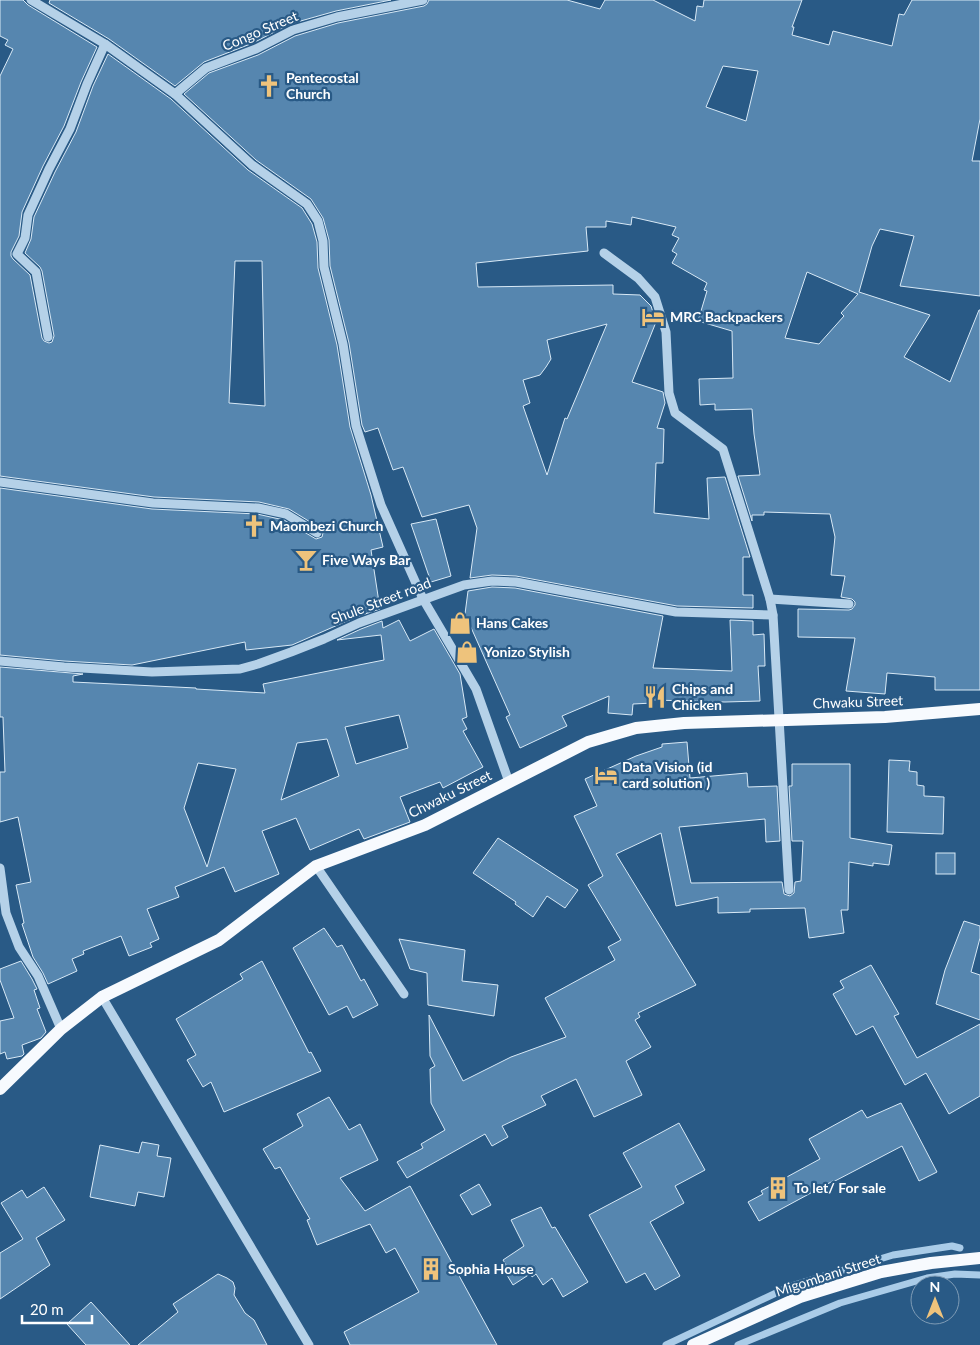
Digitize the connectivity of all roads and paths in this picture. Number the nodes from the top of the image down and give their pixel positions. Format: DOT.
graph roads {
  1 [pos="30,0"];
  2 [pos="424,0"];
  3 [pos="105,44"];
  4 [pos="175,94"];
  5 [pos="604,253"];
  6 [pos="48,337"];
  7 [pos="0,482"];
  8 [pos="317,533"];
  9 [pos="423,599"];
  10 [pos="770,599"];
  11 [pos="849,604"];
  12 [pos="773,615"];
  13 [pos="0,660"];
  14 [pos="980,708"];
  15 [pos="780,719"];
  16 [pos="509,782"];
  17 [pos="316,866"];
  18 [pos="0,868"];
  19 [pos="788,890"];
  20 [pos="3,913"];
  21 [pos="404,994"];
  22 [pos="102,997"];
  23 [pos="61,1029"];
  24 [pos="0,1089"];
  25 [pos="980,1258"];
  26 [pos="310,1345"];
  27 [pos="693,1345"];
  1 -- 3 [label="street"];
  2 -- 4 [label="street, Congo Street"];
  3 -- 4 [label="street"];
  3 -- 6 [label="street"];
  4 -- 9 [label="street"];
  5 -- 10 [label="street"];
  7 -- 8 [label="street"];
  9 -- 12 [label="street, Shule Street road"];
  9 -- 13 [label="street, Shule Street road"];
  9 -- 16 [label="street"];
  10 -- 11 [label="street"];
  10 -- 12 [label="street"];
  12 -- 15 [label="street"];
  14 -- 15 [label="main road, Chwaku Street"];
  15 -- 16 [label="main road, Chwaku Street"];
  15 -- 19 [label="street"];
  16 -- 17 [label="main road, Chwaku Street"];
  17 -- 21 [label="street"];
  17 -- 22 [label="main road, Chwaku Street"];
  18 -- 20 [label="street"];
  20 -- 23 [label="street"];
  22 -- 23 [label="main road, Chwaku Street"];
  22 -- 26 [label="street"];
  23 -- 24 [label="main road, Chwaku Street"];
  25 -- 27 [label="main road, Migombani Street"];
}
